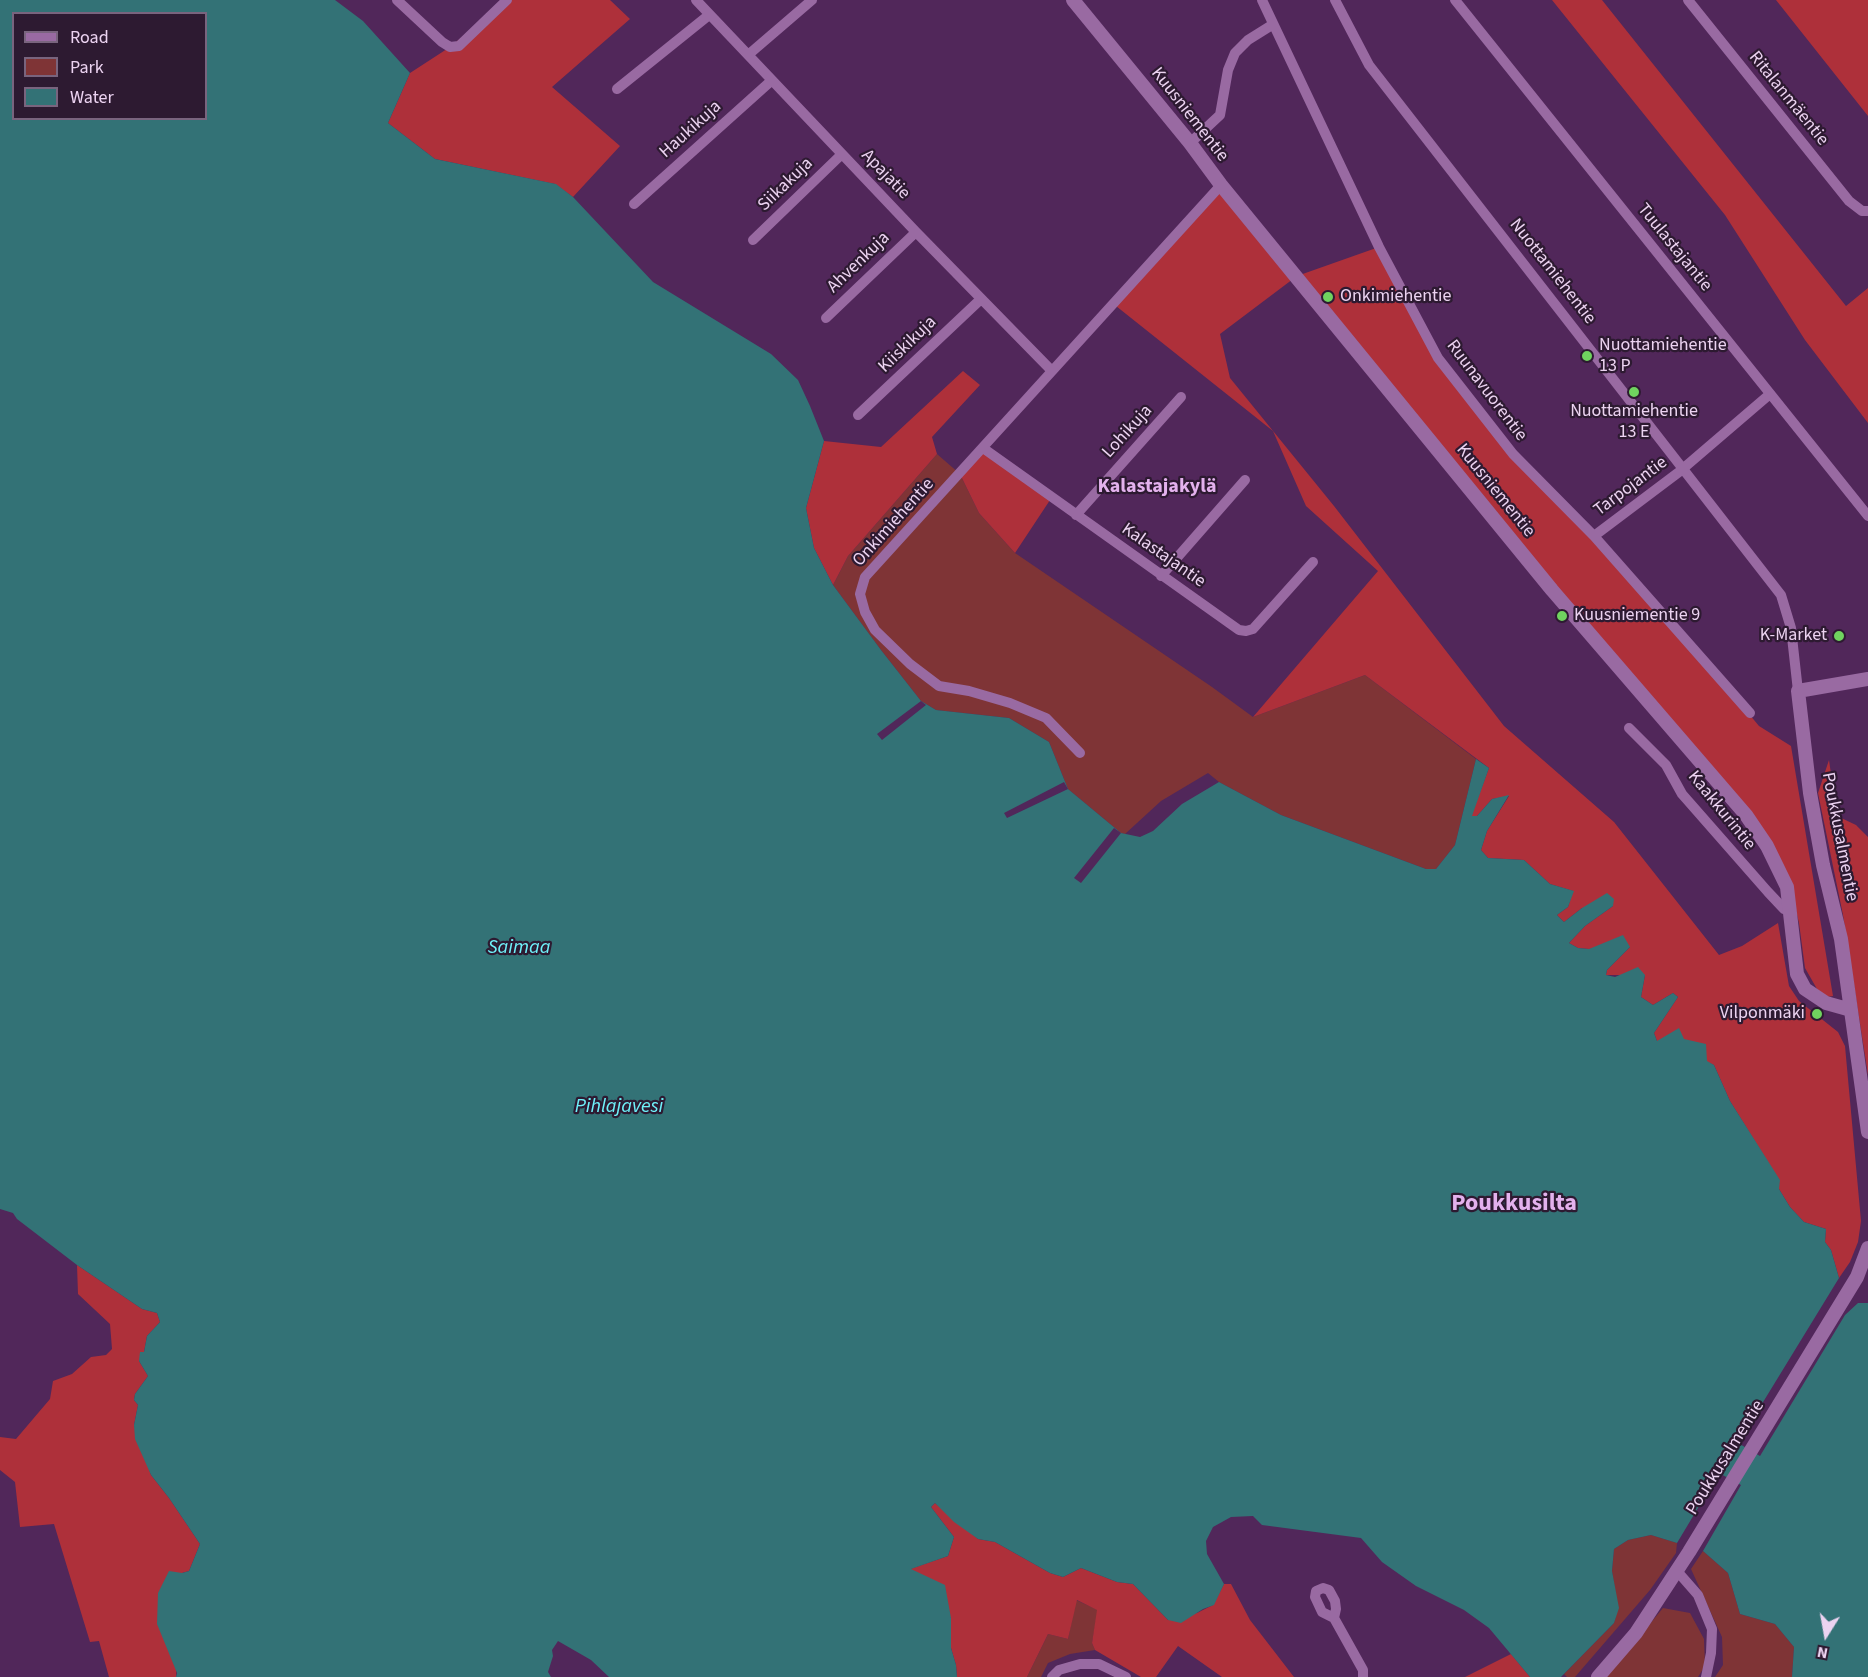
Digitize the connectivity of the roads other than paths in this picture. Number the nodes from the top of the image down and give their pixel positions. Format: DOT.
graph roads {
  1 [pos="397,0"];
  2 [pos="507,0"];
  3 [pos="696,0"];
  4 [pos="812,0"];
  5 [pos="1073,0"];
  6 [pos="1262,0"];
  7 [pos="1335,0"];
  8 [pos="1455,0"];
  9 [pos="1688,0"];
  10 [pos="709,15"];
  11 [pos="1272,25"];
  12 [pos="748,55"];
  13 [pos="771,81"];
  14 [pos="617,89"];
  15 [pos="1190,143"];
  16 [pos="842,154"];
  17 [pos="1221,185"];
  18 [pos="634,204"];
  19 [pos="1868,212"];
  20 [pos="916,232"];
  21 [pos="753,240"];
  22 [pos="981,299"];
  23 [pos="826,318"];
  24 [pos="1052,371"];
  25 [pos="1770,394"];
  26 [pos="1181,397"];
  27 [pos="858,415"];
  28 [pos="983,448"];
  29 [pos="1683,468"];
  30 [pos="1245,480"];
  31 [pos="1076,515"];
  32 [pos="1868,516"];
  33 [pos="1594,536"];
  34 [pos="1313,562"];
  35 [pos="1161,576"];
  36 [pos="1868,679"];
  37 [pos="1798,691"];
  38 [pos="1750,713"];
  39 [pos="1629,728"];
  40 [pos="1080,753"];
  41 [pos="1791,909"];
  42 [pos="1851,1010"];
  43 [pos="1868,1132"];
  44 [pos="1868,1248"];
  45 [pos="1677,1570"];
  46 [pos="1334,1618"];
  47 [pos="1052,1677"];
  48 [pos="1126,1677"];
  49 [pos="1364,1677"];
  50 [pos="1598,1677"];
  51 [pos="1706,1677"];
  1 -- 2 [label="street"];
  3 -- 10 [label="street, Apajatie"];
  4 -- 12 [label="street"];
  5 -- 15 [label="street, Kuusniementie"];
  6 -- 11 [label="street, Ruunavuorentie"];
  7 -- 29 [label="street, Nuottamiehentie"];
  8 -- 25 [label="street, Tuulastajantie"];
  9 -- 19 [label="street, Ritalanmäentie"];
  10 -- 12 [label="street, Apajatie"];
  10 -- 14 [label="street"];
  11 -- 15 [label="street"];
  11 -- 33 [label="street, Ruunavuorentie"];
  12 -- 13 [label="street, Apajatie"];
  13 -- 16 [label="street, Apajatie"];
  13 -- 18 [label="street, Haukikuja"];
  15 -- 17 [label="street, Kuusniementie"];
  16 -- 20 [label="street, Apajatie"];
  16 -- 21 [label="street, Siikakuja"];
  17 -- 24 [label="street, Onkimiehentie"];
  17 -- 41 [label="street, Kuusniementie"];
  20 -- 22 [label="street, Apajatie"];
  20 -- 23 [label="street, Ahvenkuja"];
  22 -- 24 [label="street, Apajatie"];
  22 -- 27 [label="street, Kiiskikuja"];
  24 -- 28 [label="street, Onkimiehentie"];
  25 -- 29 [label="street, Tarpojantie"];
  25 -- 32 [label="street, Tuulastajantie"];
  26 -- 31 [label="street, Lohikuja"];
  28 -- 31 [label="street, Kalastajantie"];
  28 -- 40 [label="street, Onkimiehentie"];
  29 -- 33 [label="street, Tarpojantie"];
  29 -- 37 [label="street, Nuottamiehentie"];
  30 -- 35 [label="street"];
  31 -- 35 [label="street, Kalastajantie"];
  33 -- 38 [label="street, Ruunavuorentie"];
  34 -- 35 [label="street, Kalastajantie"];
  36 -- 37 [label="street"];
  37 -- 42 [label="street, Poukkusalmentie"];
  39 -- 41 [label="street, Kaakkurintie"];
  41 -- 42 [label="street, Kuusniementie"];
  42 -- 43 [label="street, Poukkusalmentie"];
  44 -- 45 [label="street, Poukkusalmentie"];
  45 -- 50 [label="street, Poukkusalmentie"];
  45 -- 51 [label="street"];
  46 -- 49 [label="street"];
  47 -- 48 [label="street"];
}
